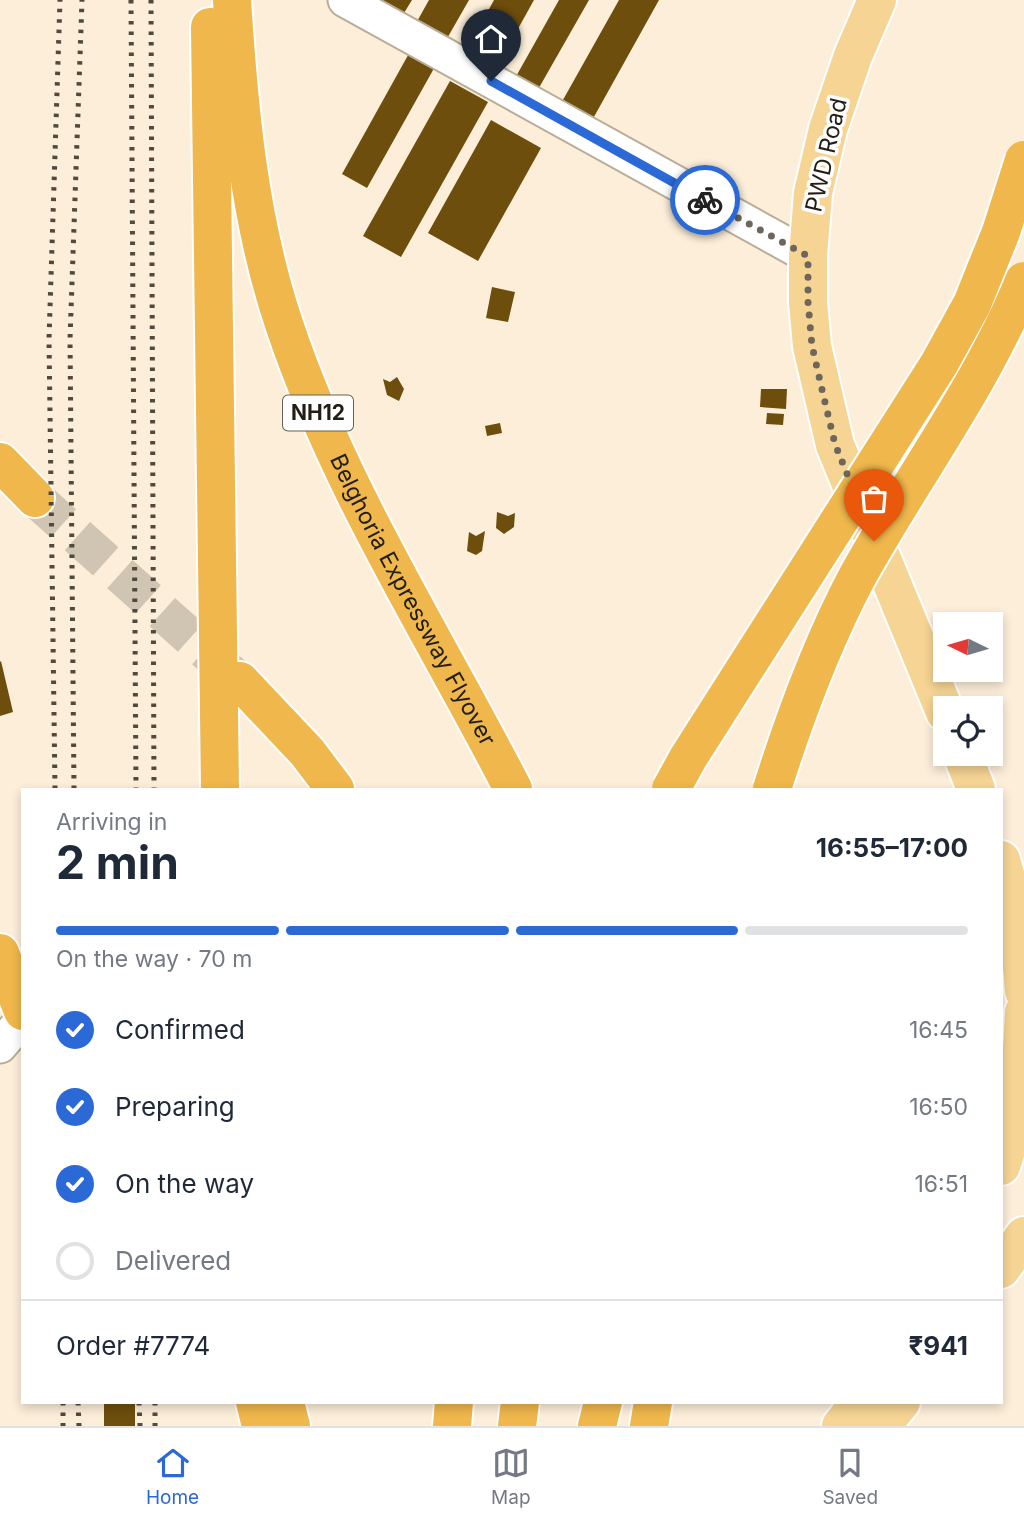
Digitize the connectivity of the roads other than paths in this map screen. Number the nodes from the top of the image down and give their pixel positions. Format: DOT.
graph roads {
  1 [pos="210,0"];
  2 [pos="232,0"];
  3 [pos="345,0"];
  4 [pos="877,0"];
  5 [pos="1024,160"];
  6 [pos="808,256"];
  7 [pos="1024,281"];
  8 [pos="0,462"];
  9 [pos="35,498"];
  10 [pos="240,681"];
  11 [pos="938,696"];
  12 [pos="967,766"];
  13 [pos="219,788"];
  14 [pos="334,788"];
  15 [pos="512,788"];
  16 [pos="672,788"];
  17 [pos="772,788"];
  18 [pos="976,788"];
  19 [pos="1003,867"];
  20 [pos="0,953"];
  21 [pos="1024,991"];
  22 [pos="21,1006"];
  23 [pos="1024,1012"];
  24 [pos="21,1022"];
  25 [pos="0,1046"];
  26 [pos="1003,1157"];
  27 [pos="1024,1236"];
  28 [pos="1003,1266"];
  29 [pos="256,1404"];
  30 [pos="286,1404"];
  31 [pos="454,1404"];
  32 [pos="520,1404"];
  33 [pos="593,1404"];
  34 [pos="602,1404"];
  35 [pos="653,1404"];
  36 [pos="858,1404"];
  37 [pos="899,1404"];
  38 [pos="261,1426"];
  39 [pos="291,1426"];
  40 [pos="452,1426"];
  41 [pos="517,1426"];
  42 [pos="591,1426"];
  43 [pos="597,1426"];
  44 [pos="649,1426"];
  45 [pos="841,1426"];
  46 [pos="881,1426"];
  1 -- 13 [label="highway"];
  2 -- 15 [label="highway, Belghoria Expressway Flyover / NH12"];
  3 -- 6 [label="street"];
  4 -- 6 [label="main road, PWD Road"];
  5 -- 16 [label="highway, bridge"];
  6 -- 11 [label="main road, PWD Road"];
  7 -- 17 [label="highway, bridge"];
  8 -- 9 [label="highway"];
  10 -- 14 [label="highway"];
  12 -- 18 [label="main road"];
  19 -- 21 [label="main road"];
  20 -- 22 [label="highway"];
  23 -- 26 [label="main road"];
  24 -- 25 [label="street"];
  27 -- 28 [label="main road"];
  29 -- 38 [label="highway"];
  30 -- 39 [label="highway"];
  31 -- 40 [label="highway"];
  32 -- 41 [label="highway"];
  33 -- 42 [label="highway"];
  34 -- 43 [label="highway"];
  35 -- 44 [label="highway"];
  36 -- 45 [label="main road"];
  37 -- 46 [label="main road"];
}
